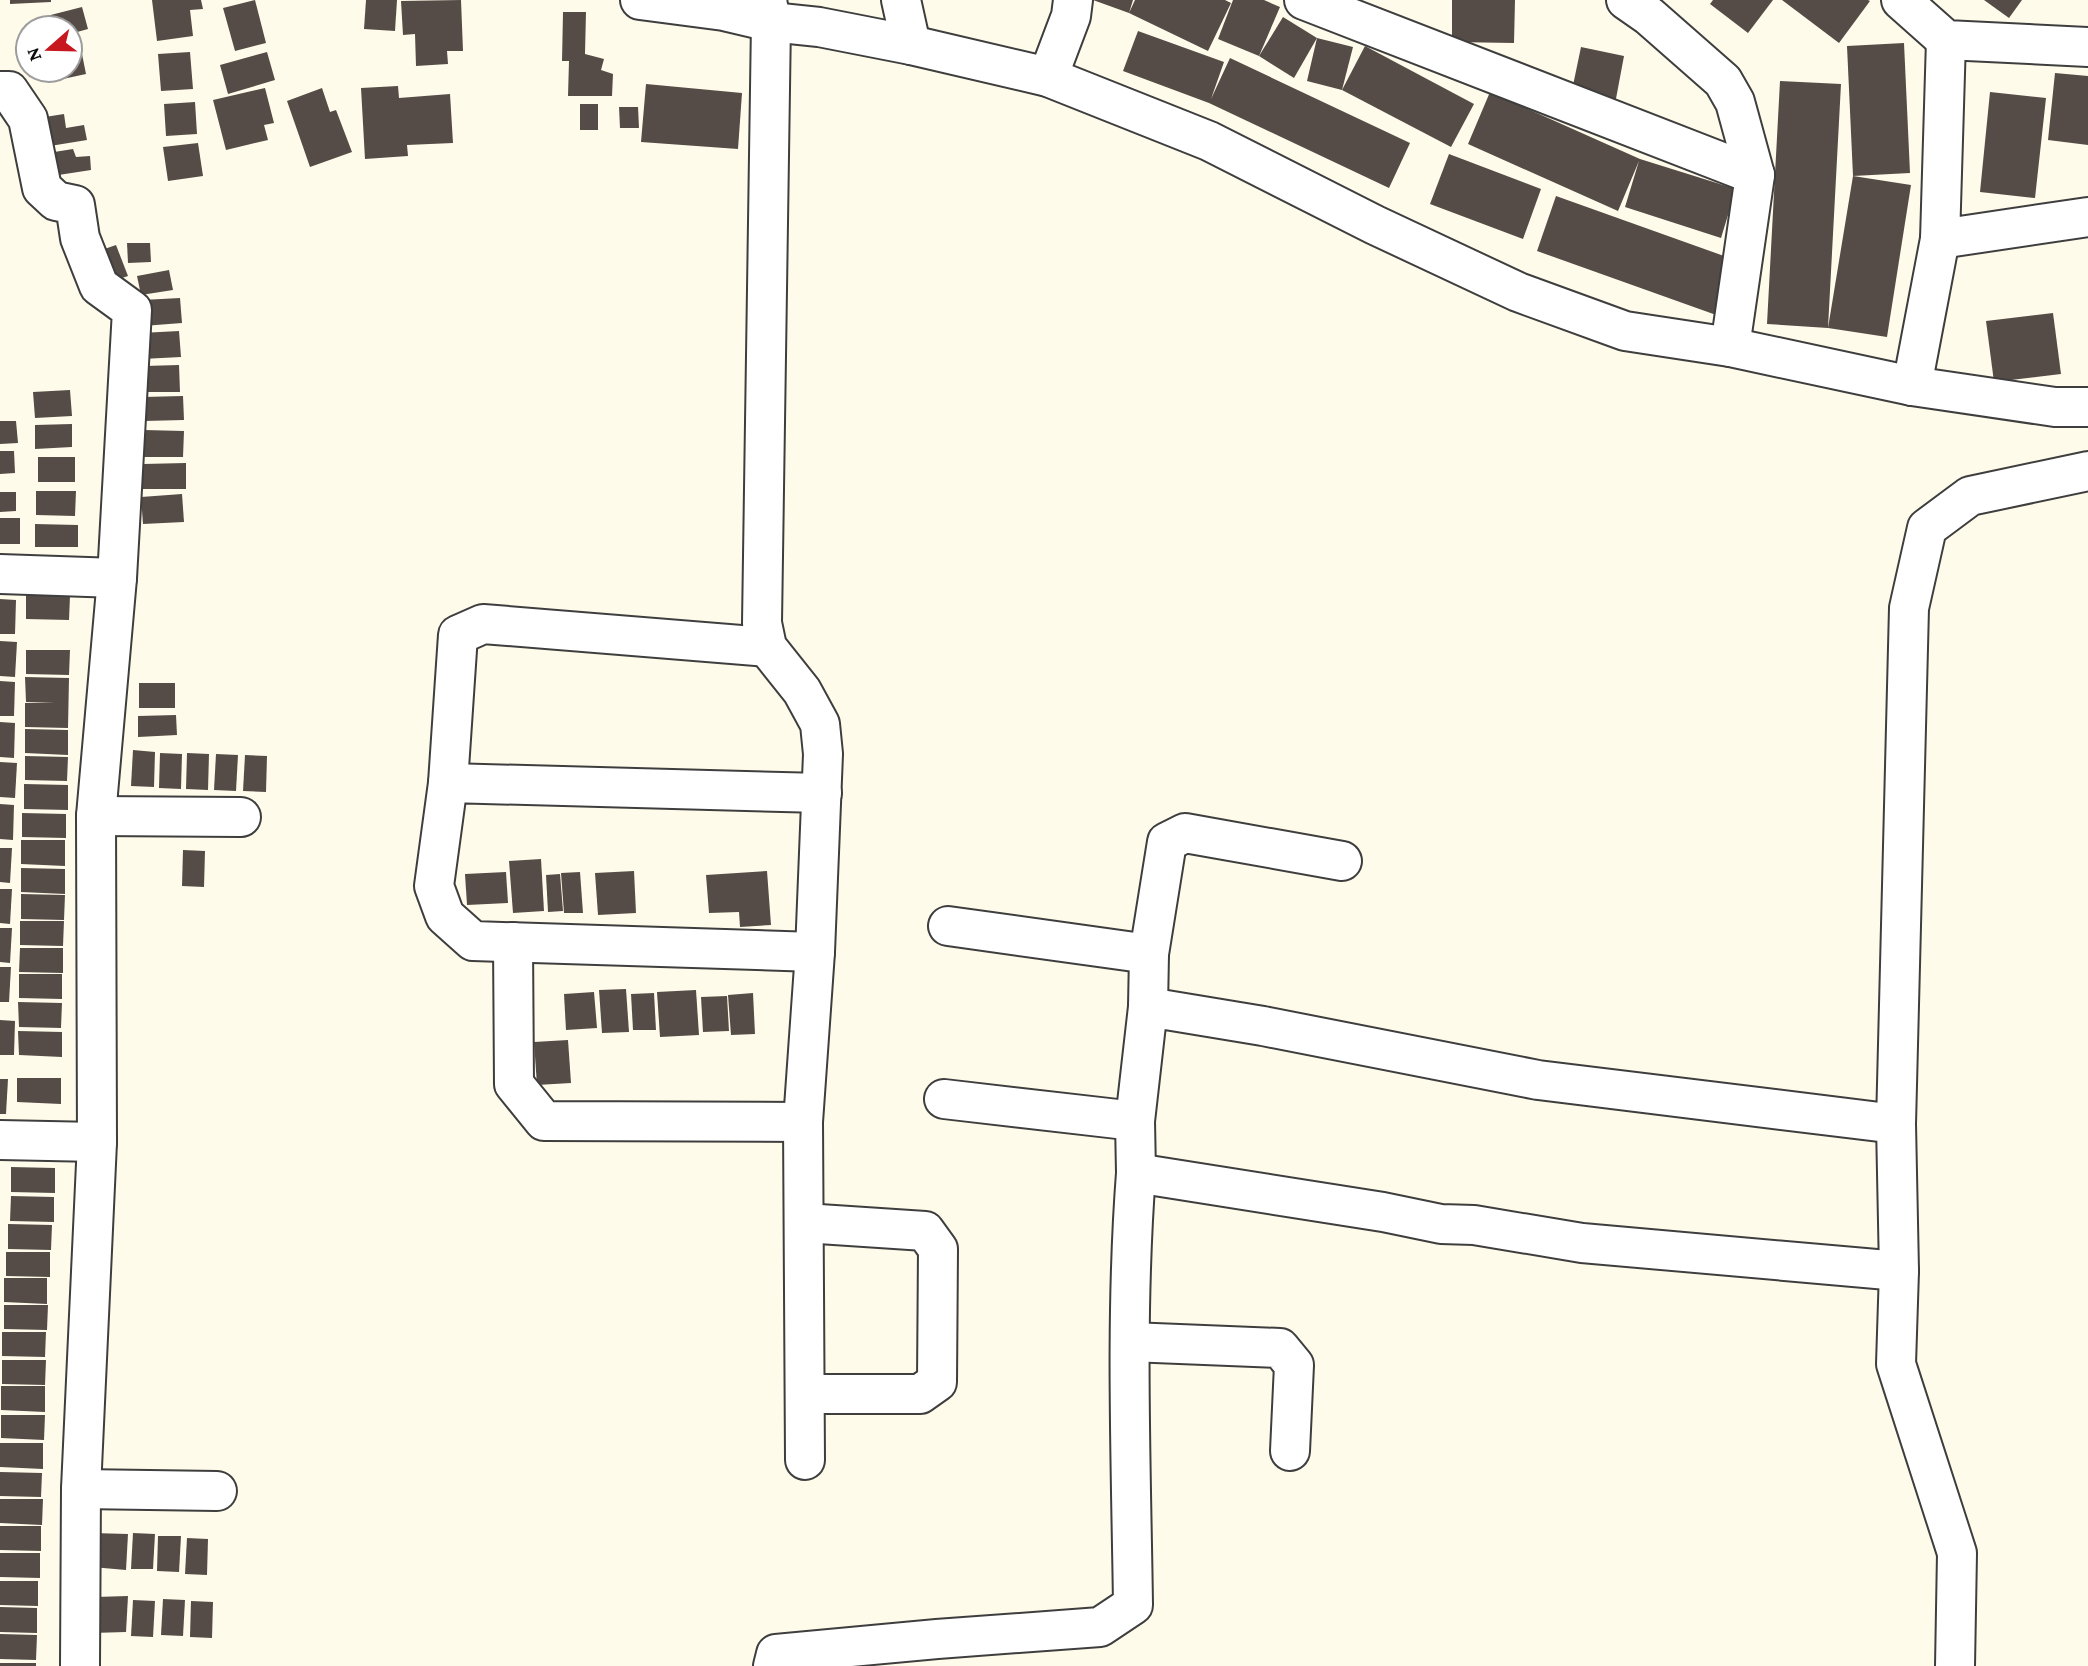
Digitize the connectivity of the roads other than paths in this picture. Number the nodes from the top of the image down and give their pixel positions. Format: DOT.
graph roads {
  1 [pos="640,0"];
  2 [pos="901,0"];
  3 [pos="1073,0"];
  4 [pos="1304,0"];
  5 [pos="1626,0"];
  6 [pos="1901,0"];
  7 [pos="769,11"];
  8 [pos="1945,40"];
  9 [pos="911,45"];
  10 [pos="2088,47"];
  11 [pos="1048,77"];
  12 [pos="0,91"];
  13 [pos="1755,175"];
  14 [pos="2088,217"];
  15 [pos="1940,239"];
  16 [pos="1730,348"];
  17 [pos="1912,386"];
  18 [pos="2088,407"];
  19 [pos="2088,471"];
  20 [pos="0,574"];
  21 [pos="117,578"];
  22 [pos="767,647"];
  23 [pos="448,783"];
  24 [pos="822,793"];
  25 [pos="96,816"];
  26 [pos="241,817"];
  27 [pos="1342,861"];
  28 [pos="948,926"];
  29 [pos="513,942"];
  30 [pos="815,952"];
  31 [pos="1149,954"];
  32 [pos="1148,1007"];
  33 [pos="944,1099"];
  34 [pos="1135,1121"];
  35 [pos="803,1122"];
  36 [pos="1896,1124"];
  37 [pos="0,1140"];
  38 [pos="97,1142"];
  39 [pos="1136,1173"];
  40 [pos="804,1223"];
  41 [pos="1899,1270"];
  42 [pos="1130,1342"];
  43 [pos="805,1394"];
  44 [pos="1290,1451"];
  45 [pos="805,1460"];
  46 [pos="81,1489"];
  47 [pos="217,1491"];
  48 [pos="938,1652"];
  49 [pos="80,1666"];
  50 [pos="773,1666"];
  51 [pos="1955,1666"];
  1 -- 7 [label="street"];
  2 -- 9 [label="street"];
  3 -- 11 [label="street"];
  4 -- 13 [label="street"];
  5 -- 13 [label="street"];
  6 -- 8 [label="street"];
  7 -- 9 [label="street"];
  7 -- 22 [label="street"];
  8 -- 10 [label="street"];
  8 -- 15 [label="street"];
  9 -- 11 [label="street"];
  11 -- 16 [label="street"];
  12 -- 21 [label="street"];
  13 -- 16 [label="street"];
  14 -- 15 [label="street"];
  15 -- 17 [label="street"];
  16 -- 17 [label="street"];
  17 -- 18 [label="street"];
  19 -- 36 [label="street"];
  20 -- 21 [label="street"];
  21 -- 25 [label="street"];
  22 -- 23 [label="street"];
  22 -- 24 [label="street"];
  23 -- 24 [label="street"];
  23 -- 29 [label="street"];
  24 -- 30 [label="street"];
  25 -- 26 [label="street"];
  25 -- 38 [label="street"];
  27 -- 31 [label="street"];
  28 -- 31 [label="street"];
  29 -- 30 [label="street"];
  29 -- 35 [label="street"];
  30 -- 35 [label="street"];
  31 -- 32 [label="street"];
  32 -- 34 [label="street"];
  32 -- 36 [label="street"];
  33 -- 34 [label="street"];
  34 -- 39 [label="street"];
  35 -- 40 [label="street"];
  36 -- 41 [label="street"];
  37 -- 38 [label="street"];
  38 -- 46 [label="street"];
  39 -- 41 [label="street"];
  39 -- 42 [label="street"];
  40 -- 43 [label="street"];
  40 -- 43 [label="street"];
  41 -- 51 [label="street"];
  42 -- 44 [label="street"];
  42 -- 48 [label="street"];
  43 -- 45 [label="street"];
  46 -- 47 [label="street"];
  46 -- 49 [label="street"];
  48 -- 50 [label="street"];
}
